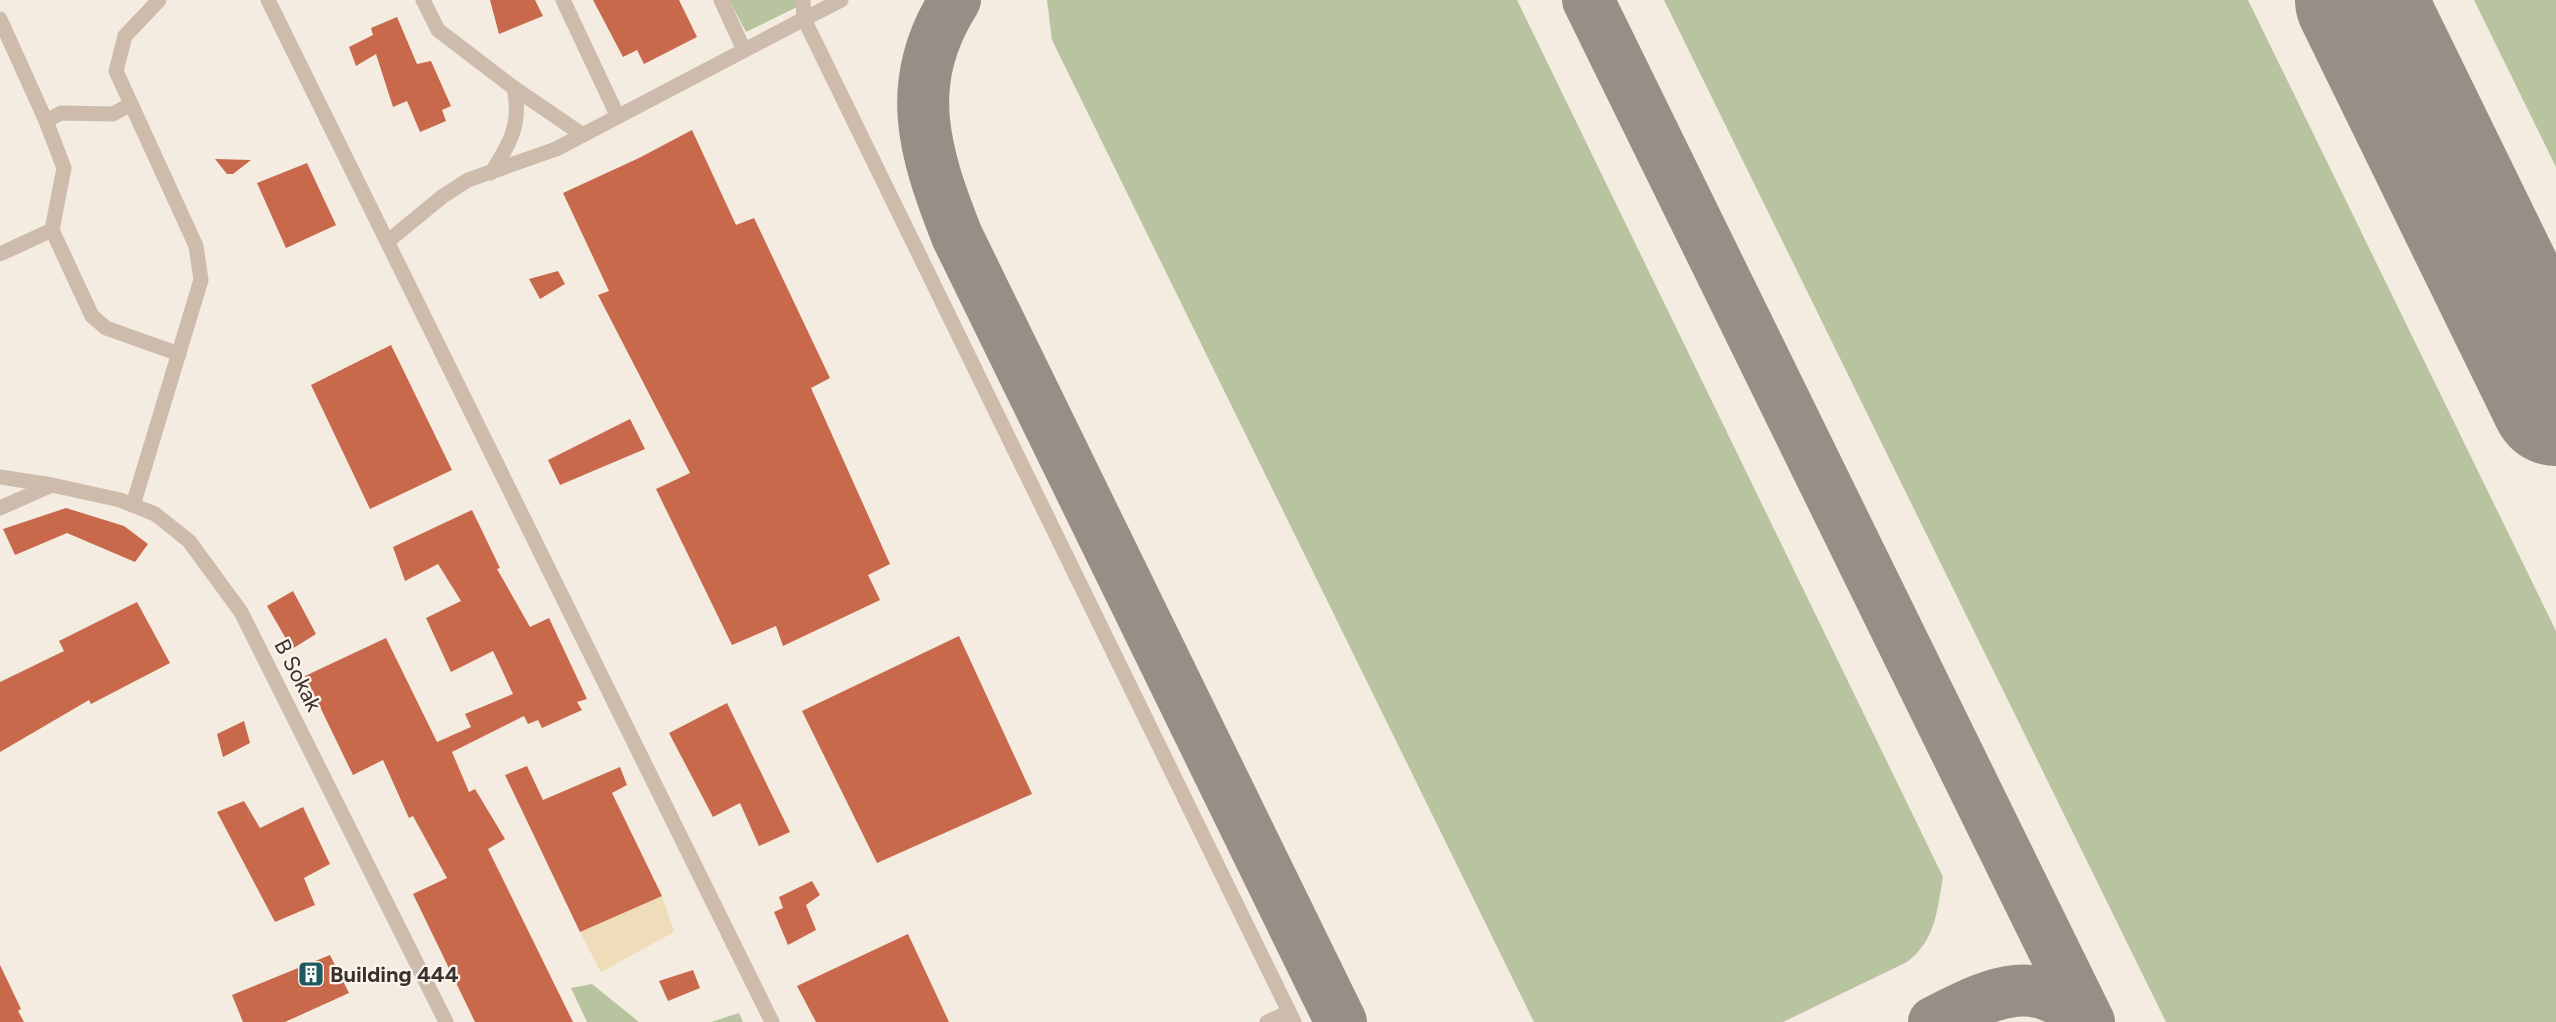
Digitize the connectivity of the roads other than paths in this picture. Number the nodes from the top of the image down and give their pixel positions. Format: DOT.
graph roads {
  1 [pos="159,0"];
  2 [pos="268,0"];
  3 [pos="423,0"];
  4 [pos="563,0"];
  5 [pos="721,0"];
  6 [pos="803,0"];
  7 [pos="841,0"];
  8 [pos="0,19"];
  9 [pos="804,19"];
  10 [pos="744,50"];
  11 [pos="514,88"];
  12 [pos="131,104"];
  13 [pos="618,117"];
  14 [pos="46,121"];
  15 [pos="583,135"];
  16 [pos="491,173"];
  17 [pos="52,230"];
  18 [pos="387,242"];
  19 [pos="0,255"];
  20 [pos="179,354"];
  21 [pos="0,477"];
  22 [pos="52,485"];
  23 [pos="133,505"];
  24 [pos="0,508"];
  25 [pos="1291,1017"];
  26 [pos="446,1022"];
  27 [pos="771,1022"];
  28 [pos="1267,1022"];
  1 -- 12 [label="lane"];
  2 -- 18 [label="lane"];
  3 -- 11 [label="lane"];
  4 -- 13 [label="lane"];
  5 -- 10 [label="lane"];
  6 -- 9 [label="lane"];
  7 -- 9 [label="lane"];
  8 -- 14 [label="lane"];
  9 -- 10 [label="lane"];
  9 -- 25 [label="lane"];
  10 -- 13 [label="lane"];
  11 -- 15 [label="lane"];
  11 -- 16 [label="lane"];
  12 -- 14 [label="lane"];
  12 -- 20 [label="lane"];
  13 -- 15 [label="lane"];
  14 -- 17 [label="lane"];
  15 -- 16 [label="lane"];
  16 -- 18 [label="lane"];
  17 -- 19 [label="lane"];
  17 -- 20 [label="lane"];
  18 -- 27 [label="lane"];
  20 -- 23 [label="lane"];
  21 -- 22 [label="lane, B Sokak"];
  22 -- 23 [label="lane, B Sokak"];
  22 -- 24 [label="lane"];
  23 -- 26 [label="lane, B Sokak"];
  25 -- 28 [label="lane"];
}
